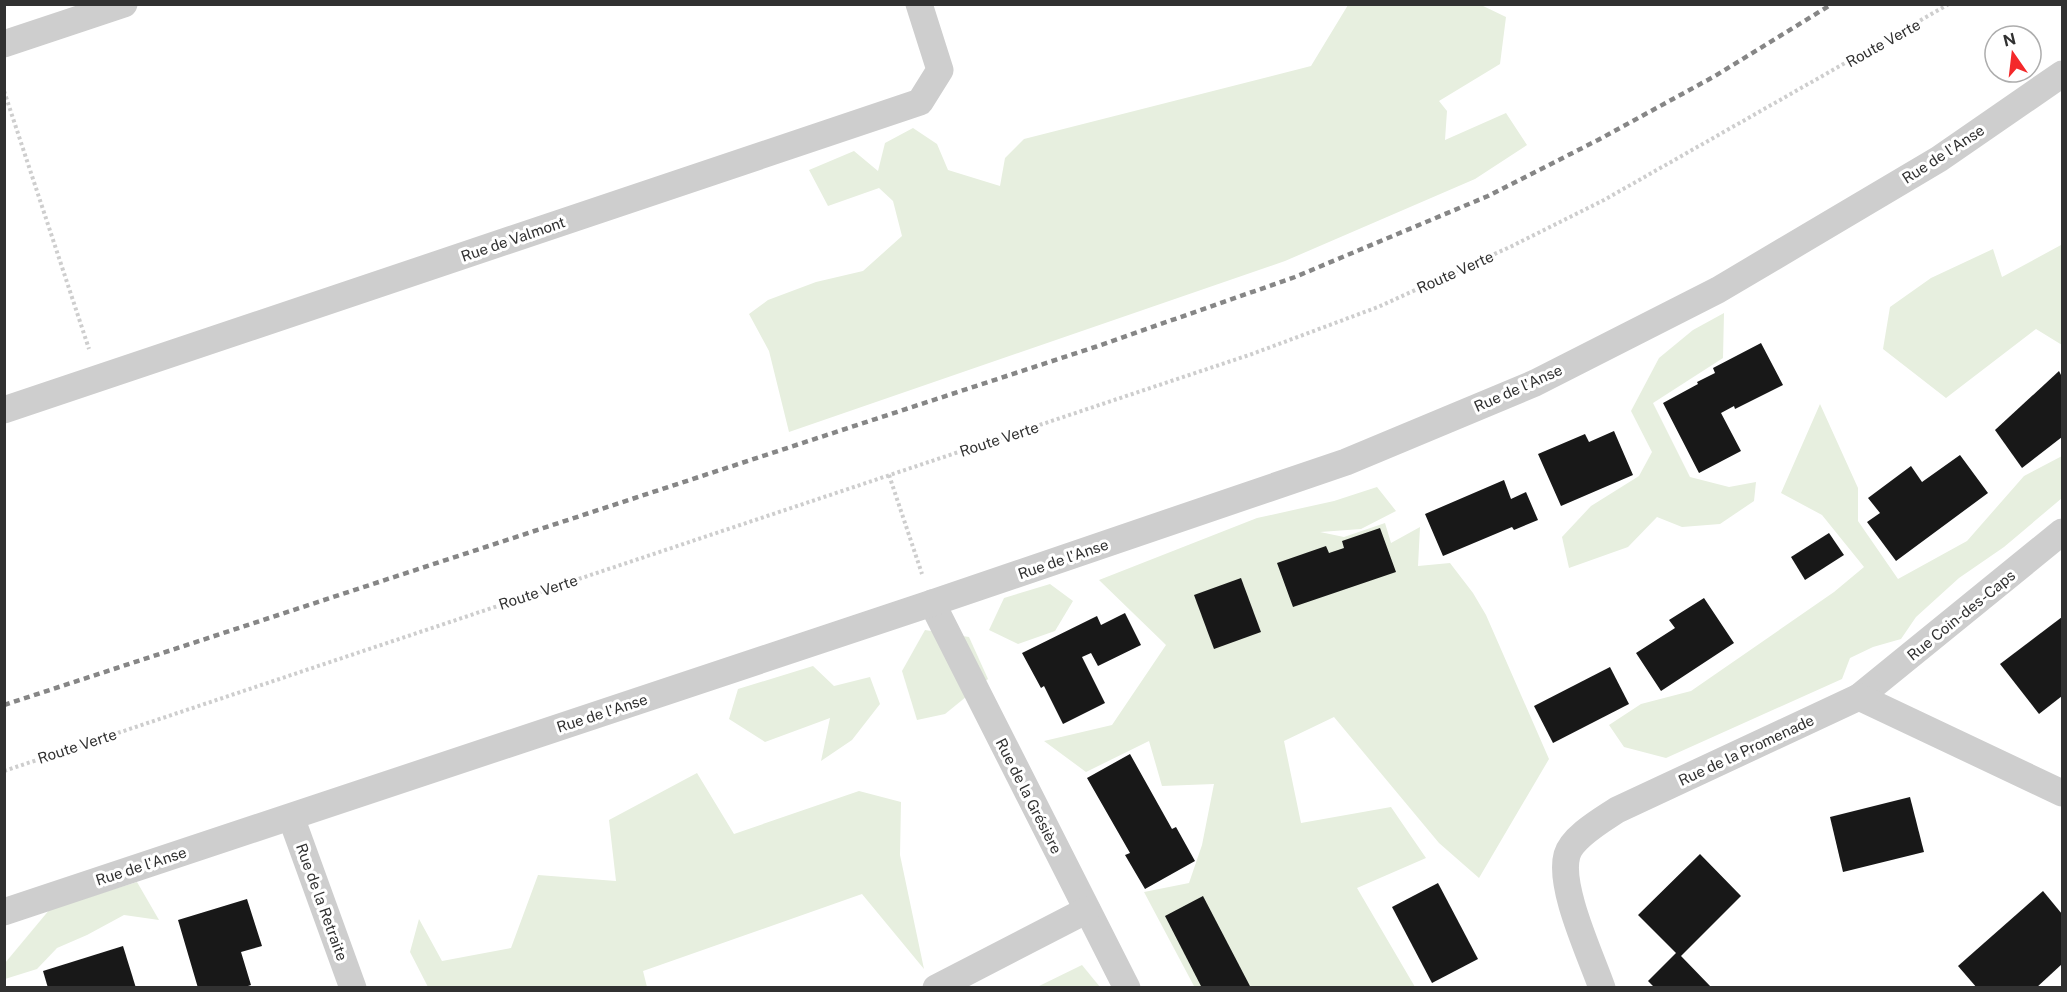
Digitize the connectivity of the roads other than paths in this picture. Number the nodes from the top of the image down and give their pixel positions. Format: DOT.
graph roads {
  1 [pos="124,4"];
  2 [pos="919,4"];
  3 [pos="4,44"];
  4 [pos="2062,74"];
  5 [pos="4,410"];
  6 [pos="2062,532"];
  7 [pos="932,603"];
  8 [pos="1859,698"];
  9 [pos="2062,793"];
  10 [pos="291,817"];
  11 [pos="1086,910"];
  12 [pos="4,912"];
  13 [pos="353,987"];
  14 [pos="936,987"];
  15 [pos="1127,987"];
  16 [pos="1602,987"];
  1 -- 3 [label="street"];
  2 -- 5 [label="street, Rue de Valmont"];
  4 -- 7 [label="street, Rue de l'Anse"];
  6 -- 8 [label="street, Rue Coin-des-Caps"];
  7 -- 10 [label="street, Rue de l'Anse"];
  7 -- 11 [label="street, Rue de la Grésière"];
  8 -- 9 [label="street"];
  8 -- 16 [label="street, Rue de la Promenade"];
  10 -- 12 [label="street, Rue de l'Anse"];
  10 -- 13 [label="street, Rue de la Retraite"];
  11 -- 14 [label="street"];
  11 -- 15 [label="street, Rue de la Grésière"];
}
